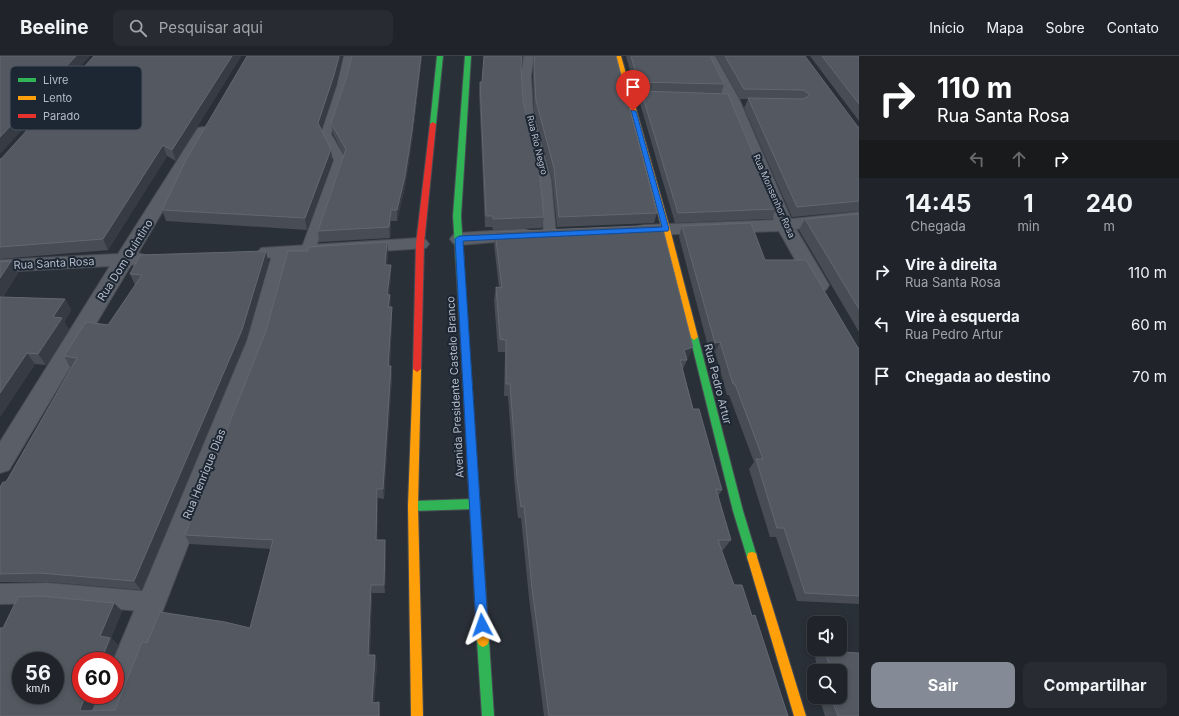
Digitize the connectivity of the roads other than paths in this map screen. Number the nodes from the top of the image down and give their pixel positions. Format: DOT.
graph roads {
  1 [pos="349,56"];
  2 [pos="440,56"];
  3 [pos="468,56"];
  4 [pos="528,56"];
  5 [pos="618,56"];
  6 [pos="708,56"];
  7 [pos="211,117"];
  8 [pos="859,217"];
  9 [pos="785,225"];
  10 [pos="666,229"];
  11 [pos="627,231"];
  12 [pos="557,234"];
  13 [pos="459,239"];
  14 [pos="420,244"];
  15 [pos="308,250"];
  16 [pos="282,252"];
  17 [pos="251,253"];
  18 [pos="157,258"];
  19 [pos="126,260"];
  20 [pos="0,266"];
  21 [pos="828,300"];
  22 [pos="0,463"];
  23 [pos="474,504"];
  24 [pos="413,506"];
  25 [pos="0,594"];
  26 [pos="152,602"];
  27 [pos="124,672"];
  28 [pos="111,704"];
  29 [pos="106,716"];
  30 [pos="417,716"];
  31 [pos="488,716"];
  32 [pos="800,716"];
  1 -- 15 [label="lane"];
  2 -- 14 [label="main road"];
  3 -- 13 [label="main road, Avenida Presidente Castelo Branco"];
  4 -- 12 [label="lane, Rua Rio Negro"];
  5 -- 10 [label="main road, Rua Pedro Artur"];
  6 -- 9 [label="street, Rua Monsenhor Rosa"];
  7 -- 19 [label="street, Rua Dom Quintino"];
  8 -- 9 [label="street"];
  9 -- 10 [label="street"];
  9 -- 21 [label="street, Rua Monsenhor Rosa"];
  10 -- 11 [label="street"];
  10 -- 32 [label="main road, Rua Pedro Artur"];
  12 -- 13 [label="street"];
  13 -- 23 [label="main road, Avenida Presidente Castelo Branco"];
  14 -- 15 [label="street"];
  14 -- 24 [label="main road"];
  15 -- 16 [label="street"];
  16 -- 17 [label="street"];
  16 -- 26 [label="street, Rua Henrique Dias"];
  18 -- 19 [label="street, Rua Santa Rosa"];
  19 -- 20 [label="street, Rua Santa Rosa"];
  19 -- 22 [label="street, Rua Dom Quintino"];
  23 -- 24 [label="main road"];
  23 -- 31 [label="main road, Avenida Presidente Castelo Branco"];
  24 -- 30 [label="main road"];
  25 -- 26 [label="lane"];
  26 -- 27 [label="street, Rua Henrique Dias"];
  28 -- 29 [label="street, Rua Henrique Dias"];
}
